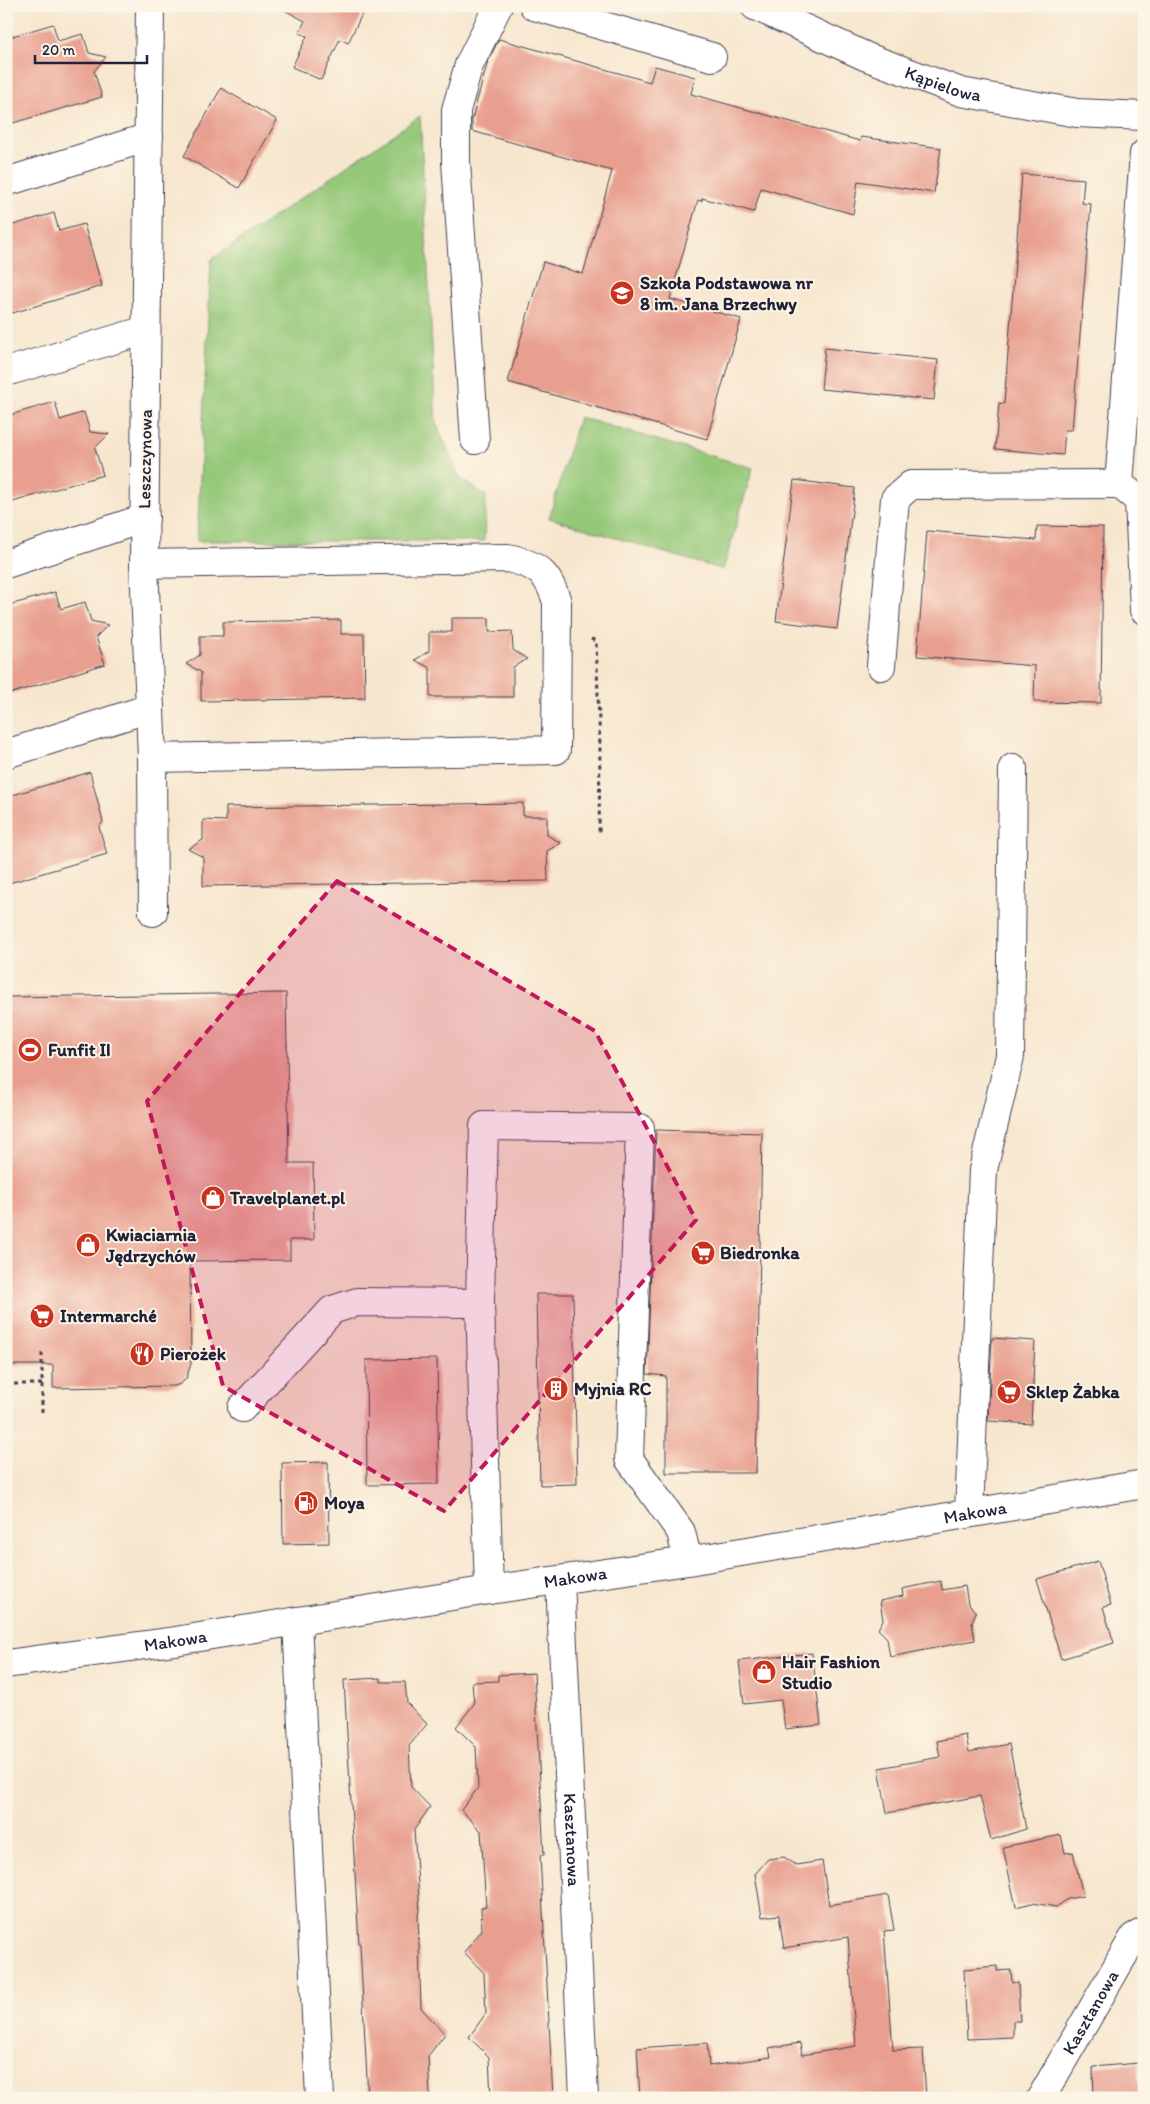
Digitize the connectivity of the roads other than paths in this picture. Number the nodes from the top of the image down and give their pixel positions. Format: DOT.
graph roads {
  1 [pos="150,6"];
  2 [pos="498,6"];
  3 [pos="534,6"];
  4 [pos="755,6"];
  5 [pos="712,57"];
  6 [pos="1144,116"];
  7 [pos="149,137"];
  8 [pos="1144,154"];
  9 [pos="6,182"];
  10 [pos="146,330"];
  11 [pos="6,372"];
  12 [pos="475,440"];
  13 [pos="1119,484"];
  14 [pos="145,518"];
  15 [pos="6,564"];
  16 [pos="144,564"];
  17 [pos="1144,610"];
  18 [pos="881,666"];
  19 [pos="150,708"];
  20 [pos="6,754"];
  21 [pos="152,758"];
  22 [pos="1013,768"];
  23 [pos="153,912"];
  24 [pos="480,1303"];
  25 [pos="242,1408"];
  26 [pos="1144,1484"];
  27 [pos="969,1513"];
  28 [pos="688,1561"];
  29 [pos="560,1581"];
  30 [pos="489,1590"];
  31 [pos="296,1621"];
  32 [pos="6,1664"];
  33 [pos="1144,1932"];
  34 [pos="320,2098"];
  35 [pos="584,2098"];
  36 [pos="1041,2098"];
  1 -- 7 [label="street, Leszczynowa"];
  2 -- 12 [label="street"];
  3 -- 5 [label="street"];
  4 -- 6 [label="street, Kąpielowa"];
  7 -- 9 [label="street"];
  7 -- 10 [label="street, Leszczynowa"];
  8 -- 13 [label="street"];
  10 -- 11 [label="street"];
  10 -- 14 [label="street, Leszczynowa"];
  13 -- 17 [label="street"];
  13 -- 18 [label="street"];
  14 -- 15 [label="street"];
  14 -- 16 [label="street, Leszczynowa"];
  16 -- 19 [label="street, Leszczynowa"];
  16 -- 21 [label="street"];
  19 -- 20 [label="street"];
  19 -- 21 [label="street, Leszczynowa"];
  21 -- 23 [label="street, Leszczynowa"];
  22 -- 27 [label="street"];
  24 -- 25 [label="street"];
  24 -- 28 [label="street"];
  24 -- 30 [label="street"];
  26 -- 27 [label="street, Makowa"];
  27 -- 28 [label="street, Makowa"];
  28 -- 29 [label="street, Makowa"];
  29 -- 30 [label="street, Makowa"];
  29 -- 35 [label="street, Kasztanowa"];
  30 -- 31 [label="street, Makowa"];
  31 -- 32 [label="street, Makowa"];
  31 -- 34 [label="street"];
  33 -- 36 [label="street, Kasztanowa"];
}
